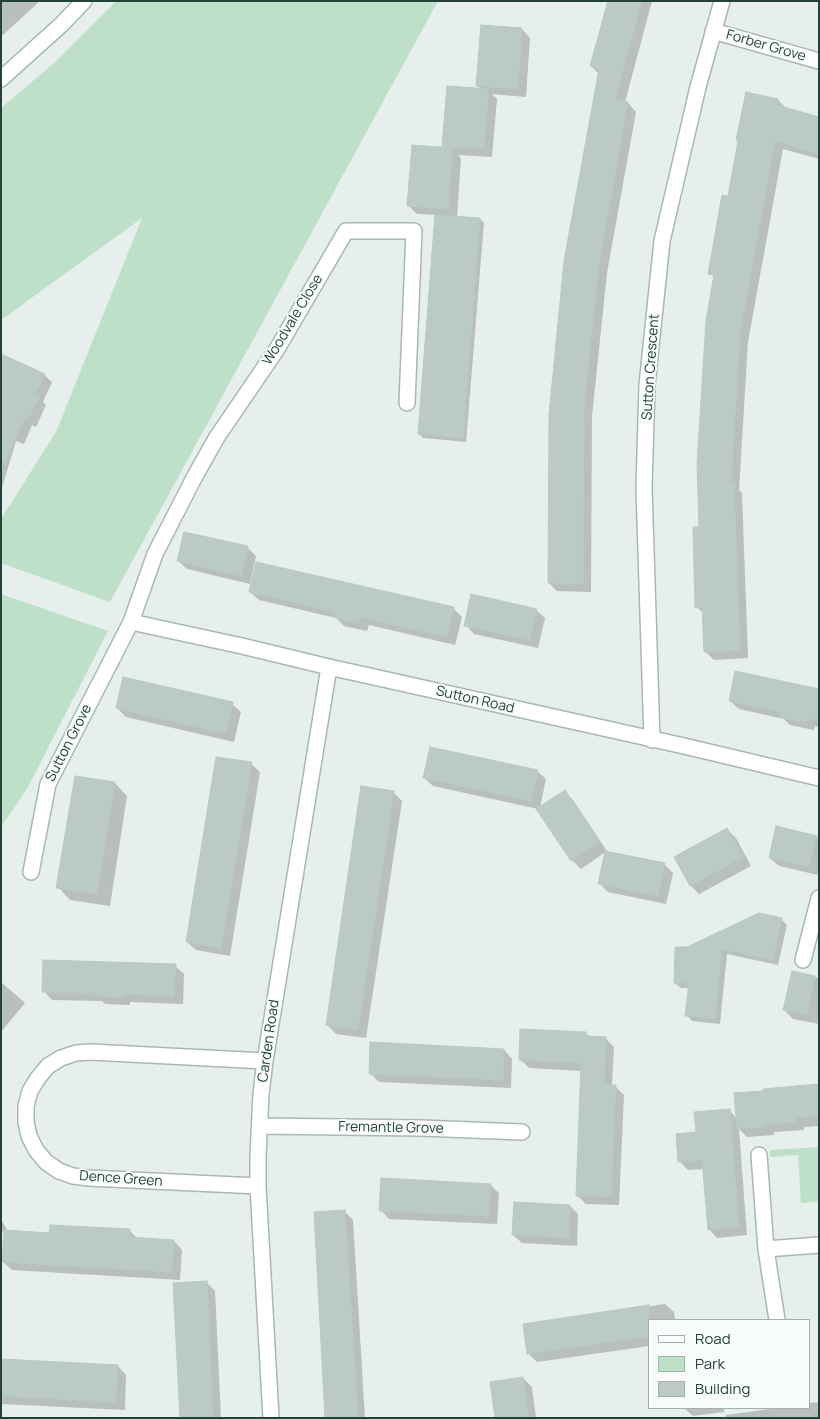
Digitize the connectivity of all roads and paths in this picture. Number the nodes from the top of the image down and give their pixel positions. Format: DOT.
graph roads {
  1 [pos="84,1"];
  2 [pos="722,1"];
  3 [pos="713,31"];
  4 [pos="819,61"];
  5 [pos="1,79"];
  6 [pos="407,403"];
  7 [pos="131,622"];
  8 [pos="329,667"];
  9 [pos="652,740"];
  10 [pos="819,778"];
  11 [pos="31,872"];
  12 [pos="819,898"];
  13 [pos="803,960"];
  14 [pos="265,1061"];
  15 [pos="260,1126"];
  16 [pos="522,1132"];
  17 [pos="759,1156"];
  18 [pos="258,1186"];
  19 [pos="819,1245"];
  20 [pos="766,1249"];
  21 [pos="777,1319"];
  22 [pos="271,1418"];
  1 -- 5 [label="street"];
  2 -- 3 [label="street, Sutton Crescent"];
  3 -- 4 [label="street, Forber Grove"];
  3 -- 9 [label="street, Sutton Crescent"];
  6 -- 7 [label="street, Woodvale Close"];
  7 -- 8 [label="street, Sutton Road"];
  7 -- 11 [label="street, Sutton Grove"];
  8 -- 9 [label="street, Sutton Road"];
  8 -- 14 [label="street, Carden Road"];
  9 -- 10 [label="street, Sutton Road"];
  12 -- 13 [label="street"];
  14 -- 15 [label="street, Carden Road"];
  14 -- 18 [label="street, Dence Green"];
  15 -- 16 [label="street, Fremantle Grove"];
  15 -- 18 [label="street, Carden Road"];
  17 -- 20 [label="street"];
  18 -- 22 [label="street, Carden Road"];
  19 -- 20 [label="street"];
  20 -- 21 [label="street"];
}
